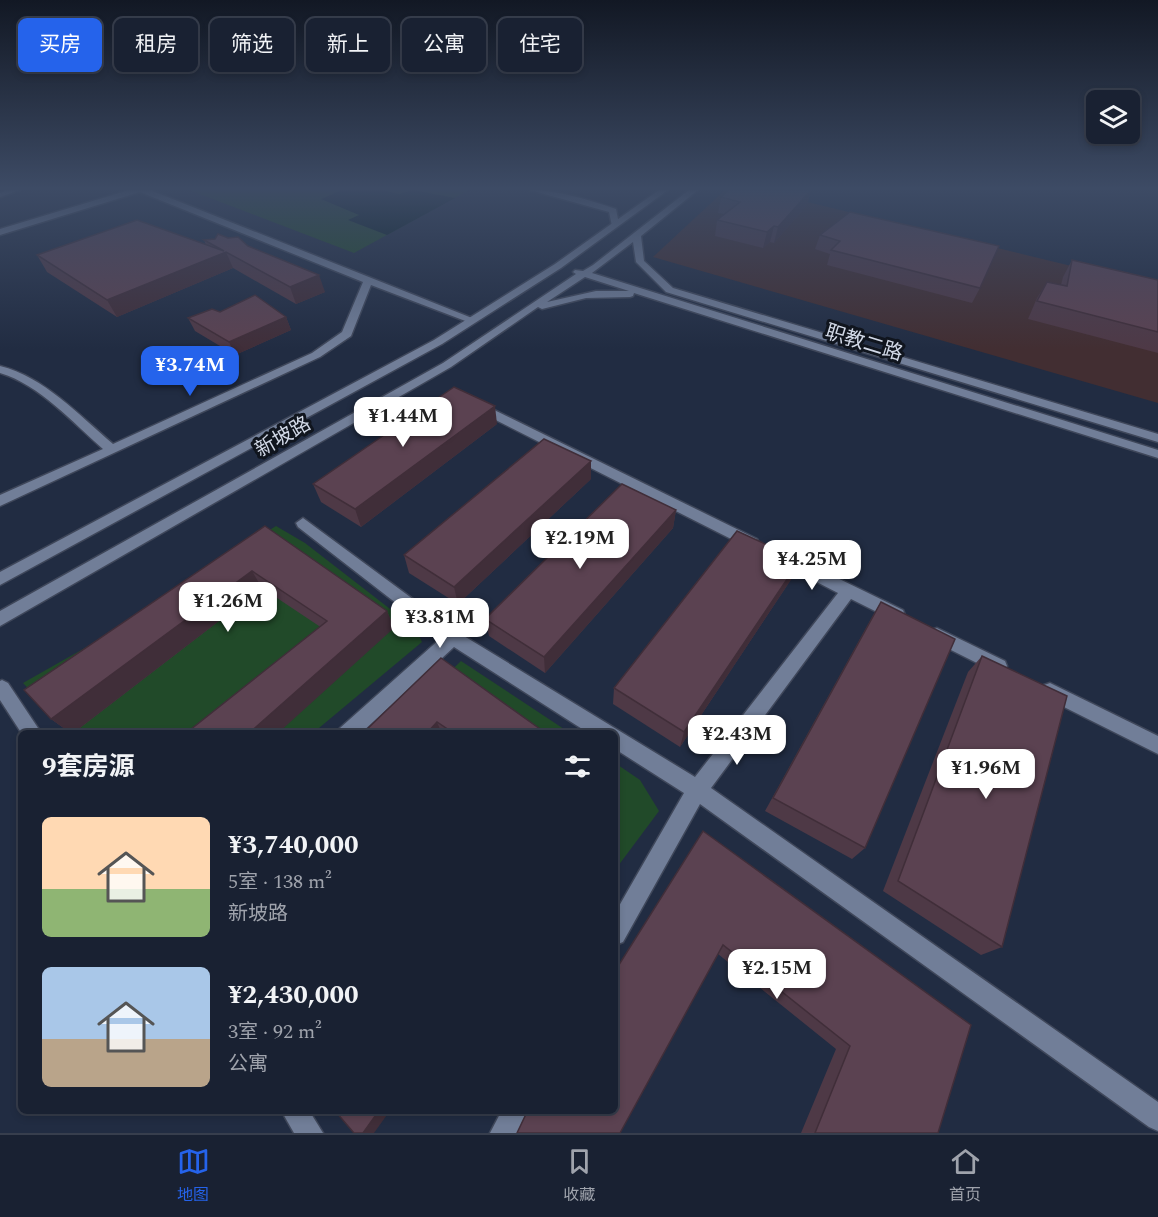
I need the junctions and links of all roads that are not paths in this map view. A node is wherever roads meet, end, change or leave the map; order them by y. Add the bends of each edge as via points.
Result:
1 (272, 243) edge
2 (590, 243) edge
3 (627, 243) edge
4 (638, 243) edge
5 (564, 262) junction
6 (597, 267) junction
7 (584, 274) junction
8 (368, 281) junction
9 (669, 290) junction
10 (659, 297) junction
11 (528, 310) junction
12 (472, 320) junction
13 (0, 369) edge
14 (480, 407) edge
15 (1158, 438) edge
16 (112, 450) junction
17 (1158, 454) edge
18 (0, 501) edge
19 (303, 523) dead end
20 (0, 579) edge
21 (848, 591) junction
22 (0, 619) edge
23 (453, 638) junction
24 (1009, 671) edge
25 (1041, 687) edge
26 (2, 688) dead end
27 (30, 730) edge
28 (350, 730) edge
29 (601, 730) edge
30 (618, 741) edge
31 (1158, 745) edge
32 (697, 790) junction
33 (618, 929) edge
34 (296, 1114) edge
35 (514, 1114) edge
36 (1158, 1118) edge
37 (310, 1133) edge
38 (503, 1133) edge

1 - 8 street
2 - 5 street, 新坡路
3 - 6 street, 新坡路
4 - 9 street via 640,262
5 - 6 street, 职教二路
5 - 7 street, 职教二路
5 - 12 street, 新坡路
6 - 7 street, 新坡路
6 - 9 street, 职教二路
7 - 10 street, 职教二路
7 - 11 street, 新坡路
8 - 12 street
8 - 16 street via 346,334 316,355
9 - 15 street, 职教二路
10 - 11 street via 613,292 576,296
10 - 17 street, 职教二路
11 - 22 street, 新坡路 via 447,365
12 - 20 street, 新坡路
13 - 16 street via 31,383
14 - 21 street
16 - 18 street
19 - 23 street
21 - 24 street
21 - 32 street
23 - 28 street
23 - 29 street
25 - 31 street
26 - 27 street
30 - 32 street
32 - 33 street
32 - 36 street
34 - 37 street
35 - 38 street

